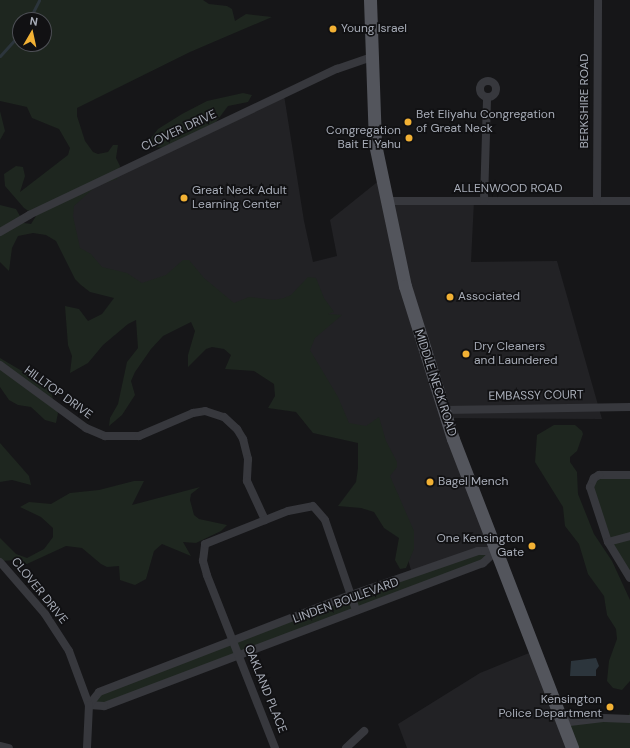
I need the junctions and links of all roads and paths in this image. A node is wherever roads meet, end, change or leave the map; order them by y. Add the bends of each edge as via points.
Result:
1 (370, 0) edge
2 (598, 0) edge
3 (371, 57) junction
4 (487, 97) dead end
5 (386, 201) junction
6 (484, 201) junction
7 (597, 201) junction
8 (630, 202) edge
9 (0, 232) edge
10 (0, 365) edge
11 (630, 407) edge
12 (443, 410) junction
13 (630, 475) edge
14 (265, 520) junction
15 (630, 536) edge
16 (608, 542) junction
17 (496, 551) junction
18 (467, 554) junction
19 (0, 562) edge
20 (472, 567) junction
21 (630, 578) edge
22 (351, 595) junction
23 (356, 610) junction
24 (232, 640) junction
25 (237, 654) junction
26 (136, 677) junction
27 (142, 691) junction
28 (89, 705) junction
29 (629, 716) edge
30 (561, 723) junction
31 (364, 731) dead end
32 (0, 746) edge
33 (9, 748) edge
34 (87, 748) edge
35 (275, 748) edge
36 (346, 748) edge
37 (572, 748) edge

1 - 3 main road, MIDDLE NECK ROAD
2 - 7 street, BERKSHIRE ROAD
3 - 5 main road, MIDDLE NECK ROAD via 375,144
3 - 9 street, CLOVER DRIVE via 337,69 29,215
4 - 6 street
5 - 6 street, ALLENWOOD ROAD
5 - 12 main road, MIDDLE NECK ROAD via 405,286
6 - 7 street, ALLENWOOD ROAD
7 - 8 street, ALLENWOOD ROAD
10 - 14 street, HILLTOP DRIVE via 86,428 106,436 139,436 192,413 205,412 224,417 238,429 243,438 248,459 247,482
11 - 12 street, EMBASSY COURT
12 - 17 main road, MIDDLE NECK ROAD
13 - 16 street via 598,475 591,483 590,491
14 - 22 street, OAKLAND PLACE via 310,506 319,511
14 - 24 street, OAKLAND PLACE via 209,542 203,550 207,575
15 - 16 street
16 - 21 street
17 - 18 street, LINDEN BOULEVARD
17 - 20 street, LINDEN BOULEVARD via 483,563
17 - 30 main road, MIDDLE NECK ROAD
18 - 20 street
18 - 22 street, LINDEN BOULEVARD
19 - 28 street, CLOVER DRIVE via 45,614 61,638 80,676
20 - 23 street, LINDEN BOULEVARD
22 - 23 street, OAKLAND PLACE
22 - 24 street, LINDEN BOULEVARD
23 - 25 street, LINDEN BOULEVARD
24 - 25 street, OAKLAND PLACE
24 - 26 street, LINDEN BOULEVARD
25 - 27 street, LINDEN BOULEVARD
25 - 35 street, OAKLAND PLACE
26 - 27 street
26 - 28 street, LINDEN BOULEVARD via 99,692
27 - 28 street, LINDEN BOULEVARD via 104,706
28 - 34 street, CLOVER DRIVE
29 - 30 street via 578,717
30 - 37 main road, MIDDLE NECK ROAD
31 - 36 street
32 - 33 street

